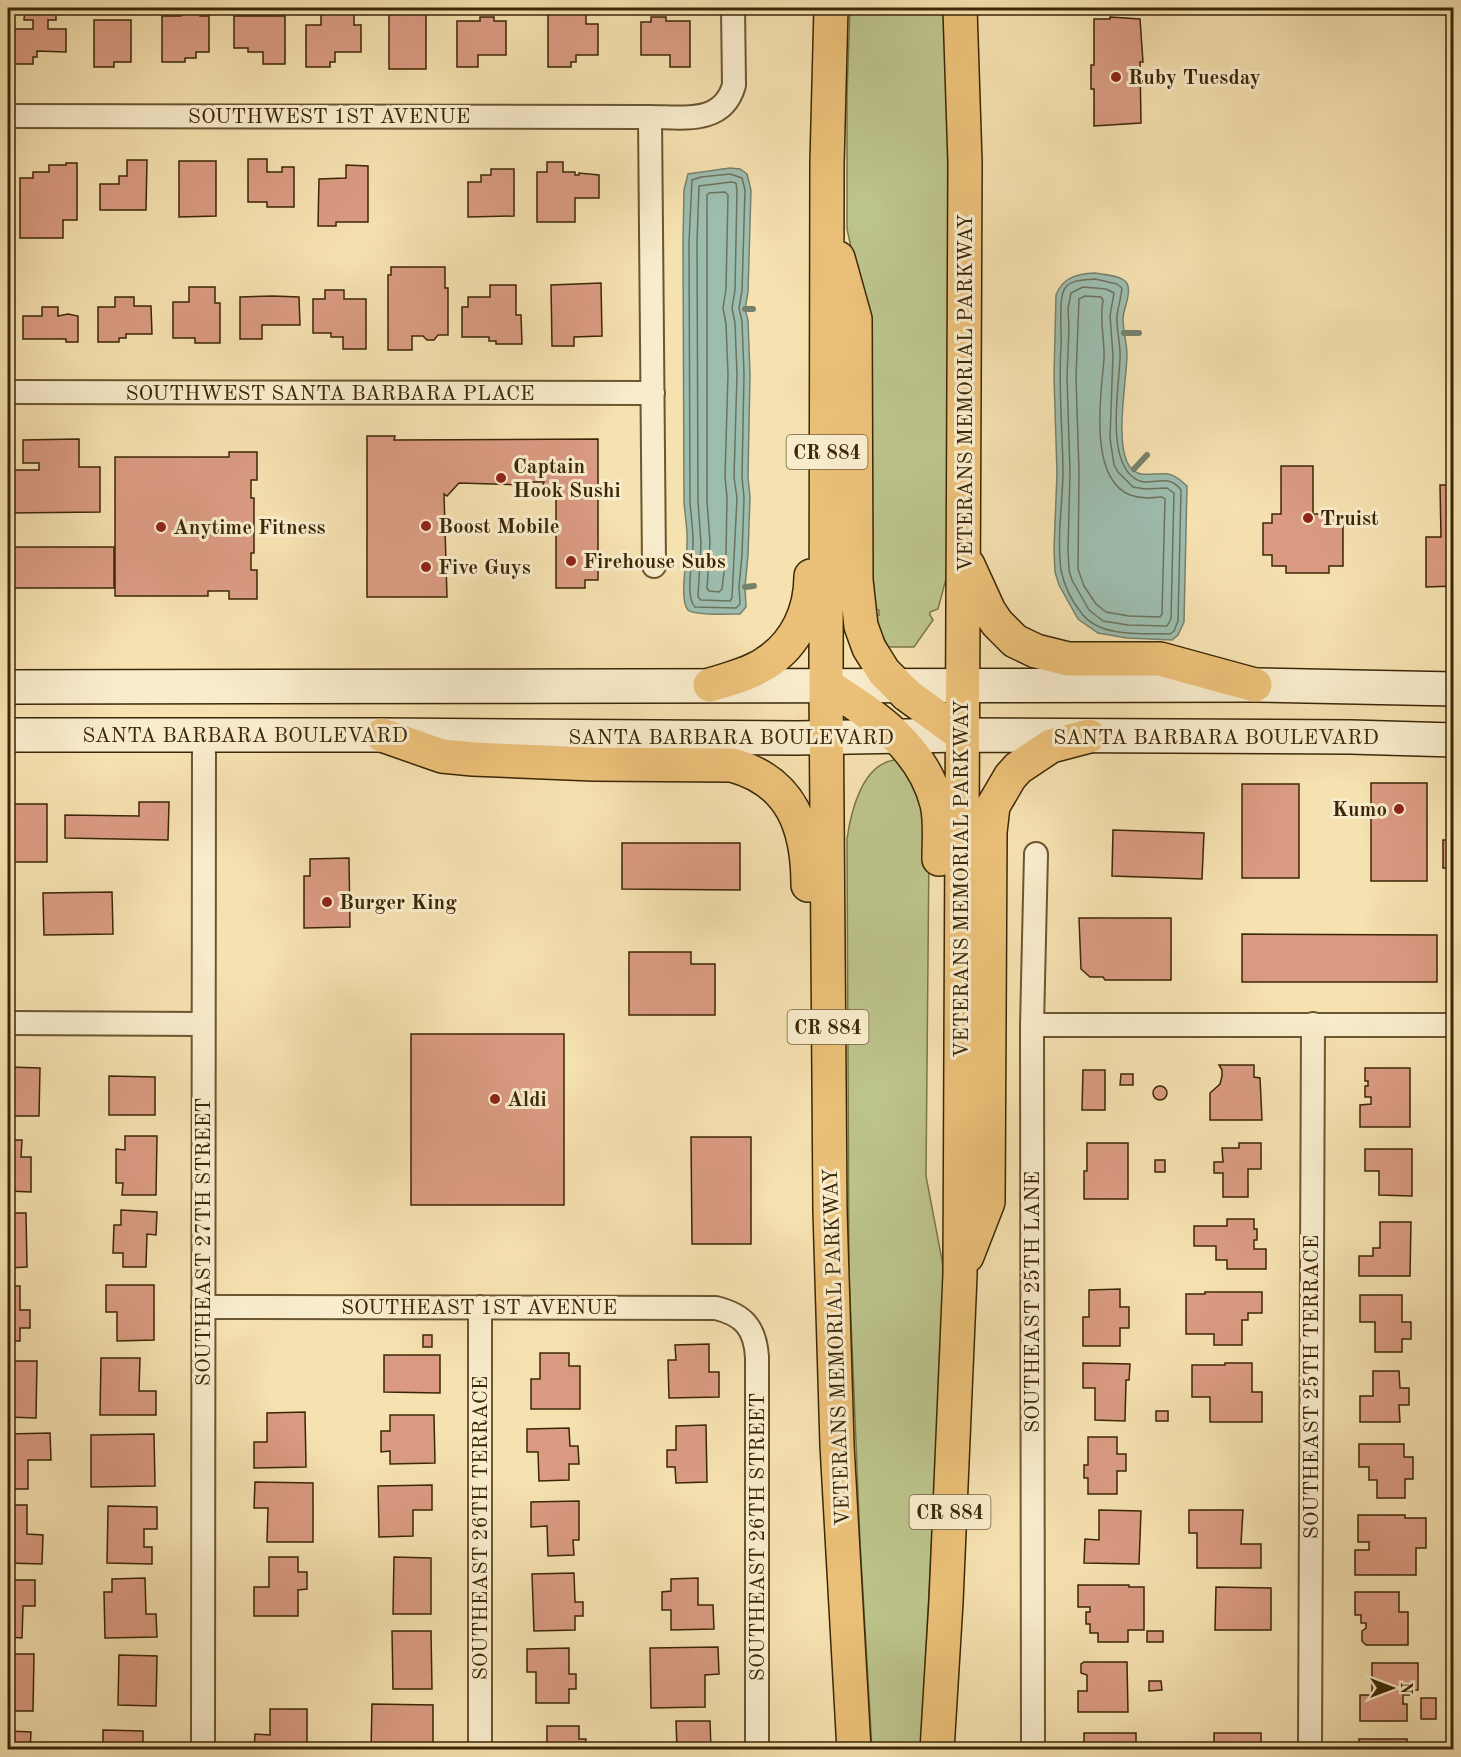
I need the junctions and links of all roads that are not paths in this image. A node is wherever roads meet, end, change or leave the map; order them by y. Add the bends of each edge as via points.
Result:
1 (733, 8) edge
2 (818, 8) edge
3 (831, 8) edge
4 (960, 8) edge
5 (830, 56) junction
6 (8, 116) edge
7 (650, 117) junction
8 (827, 164) junction
9 (827, 220) junction
10 (8, 392) edge
11 (653, 393) junction
12 (964, 558) junction
13 (654, 566) dead end
14 (826, 684) junction
15 (1255, 684) junction
16 (710, 685) junction
17 (897, 685) junction
18 (963, 685) junction
19 (8, 687) edge
20 (1454, 688) edge
21 (1454, 721) edge
22 (8, 735) edge
23 (204, 735) junction
24 (382, 735) junction
25 (962, 735) junction
26 (896, 736) junction
27 (1089, 736) junction
28 (1333, 737) junction
29 (826, 738) junction
30 (1454, 740) edge
31 (1036, 854) dead end
32 (8, 1023) edge
33 (203, 1024) junction
34 (1313, 1024) junction
35 (1032, 1025) junction
36 (1454, 1025) edge
37 (960, 1275) junction
38 (203, 1307) junction
39 (480, 1307) junction
40 (833, 1317) junction
41 (748, 1327) joint
42 (203, 1749) edge
43 (480, 1749) edge
44 (757, 1749) edge
45 (854, 1749) edge
46 (937, 1749) edge
47 (1033, 1749) edge
48 (1310, 1749) edge

1 - 7 street, SOUTHWEST 1ST AVENUE via 734,85 721,109 710,115
2 - 5 highway
3 - 5 highway, VETERANS MEMORIAL PARKWAY / CR 884
4 - 12 highway, VETERANS MEMORIAL PARKWAY / CR 884 via 965,163
5 - 8 highway, VETERANS MEMORIAL PARKWAY / CR 884
6 - 7 street, SOUTHWEST 1ST AVENUE
7 - 11 street
8 - 9 highway, VETERANS MEMORIAL PARKWAY / CR 884
8 - 16 highway via 809,221 811,585 804,619 778,655 750,672
9 - 14 highway, VETERANS MEMORIAL PARKWAY / CR 884
9 - 17 highway via 855,319 858,611 869,648
10 - 11 street, SOUTHWEST SANTA BARBARA PLACE
11 - 13 street
12 - 15 highway via 997,623 1015,641 1035,651 1068,659 1160,659
12 - 18 highway, VETERANS MEMORIAL PARKWAY / CR 884
14 - 16 main road
14 - 17 main road
14 - 26 highway
14 - 29 highway, VETERANS MEMORIAL PARKWAY / CR 884
15 - 18 main road
15 - 20 main road
16 - 19 main road
17 - 18 main road
17 - 25 highway
18 - 25 highway, VETERANS MEMORIAL PARKWAY / CR 884
21 - 28 main road via 1391,720
22 - 23 main road, SANTA BARBARA BOULEVARD
23 - 24 main road, SANTA BARBARA BOULEVARD
23 - 33 street, SOUTHEAST 27TH STREET
24 - 29 main road, SANTA BARBARA BOULEVARD
24 - 40 highway via 442,756 473,759 732,765 773,784 791,805 807,852 809,1150
25 - 26 main road, SANTA BARBARA BOULEVARD
25 - 27 main road, SANTA BARBARA BOULEVARD
25 - 37 highway, VETERANS MEMORIAL PARKWAY / CR 884
26 - 29 main road, SANTA BARBARA BOULEVARD
26 - 37 highway via 923,766 937,805 938,1180
27 - 28 main road, SANTA BARBARA BOULEVARD
27 - 37 highway via 1035,754 1010,777 993,806 988,1202
28 - 30 main road, SANTA BARBARA BOULEVARD
29 - 40 highway, VETERANS MEMORIAL PARKWAY / CR 884
31 - 35 street, SOUTHEAST 25TH LANE
32 - 33 street
33 - 38 street, SOUTHEAST 27TH STREET
34 - 35 street
34 - 36 street
34 - 48 street, SOUTHEAST 25TH TERRACE
35 - 47 street, SOUTHEAST 25TH LANE
37 - 46 highway, VETERANS MEMORIAL PARKWAY / CR 884
38 - 39 street, SOUTHEAST 1ST AVENUE
38 - 42 street, SOUTHEAST 27TH STREET
39 - 41 street, SOUTHEAST 1ST AVENUE via 716,1308 739,1317
39 - 43 street, SOUTHEAST 26TH TERRACE
40 - 45 highway, VETERANS MEMORIAL PARKWAY / CR 884
41 - 44 street, SOUTHEAST 26TH STREET via 756,1343 757,1357

